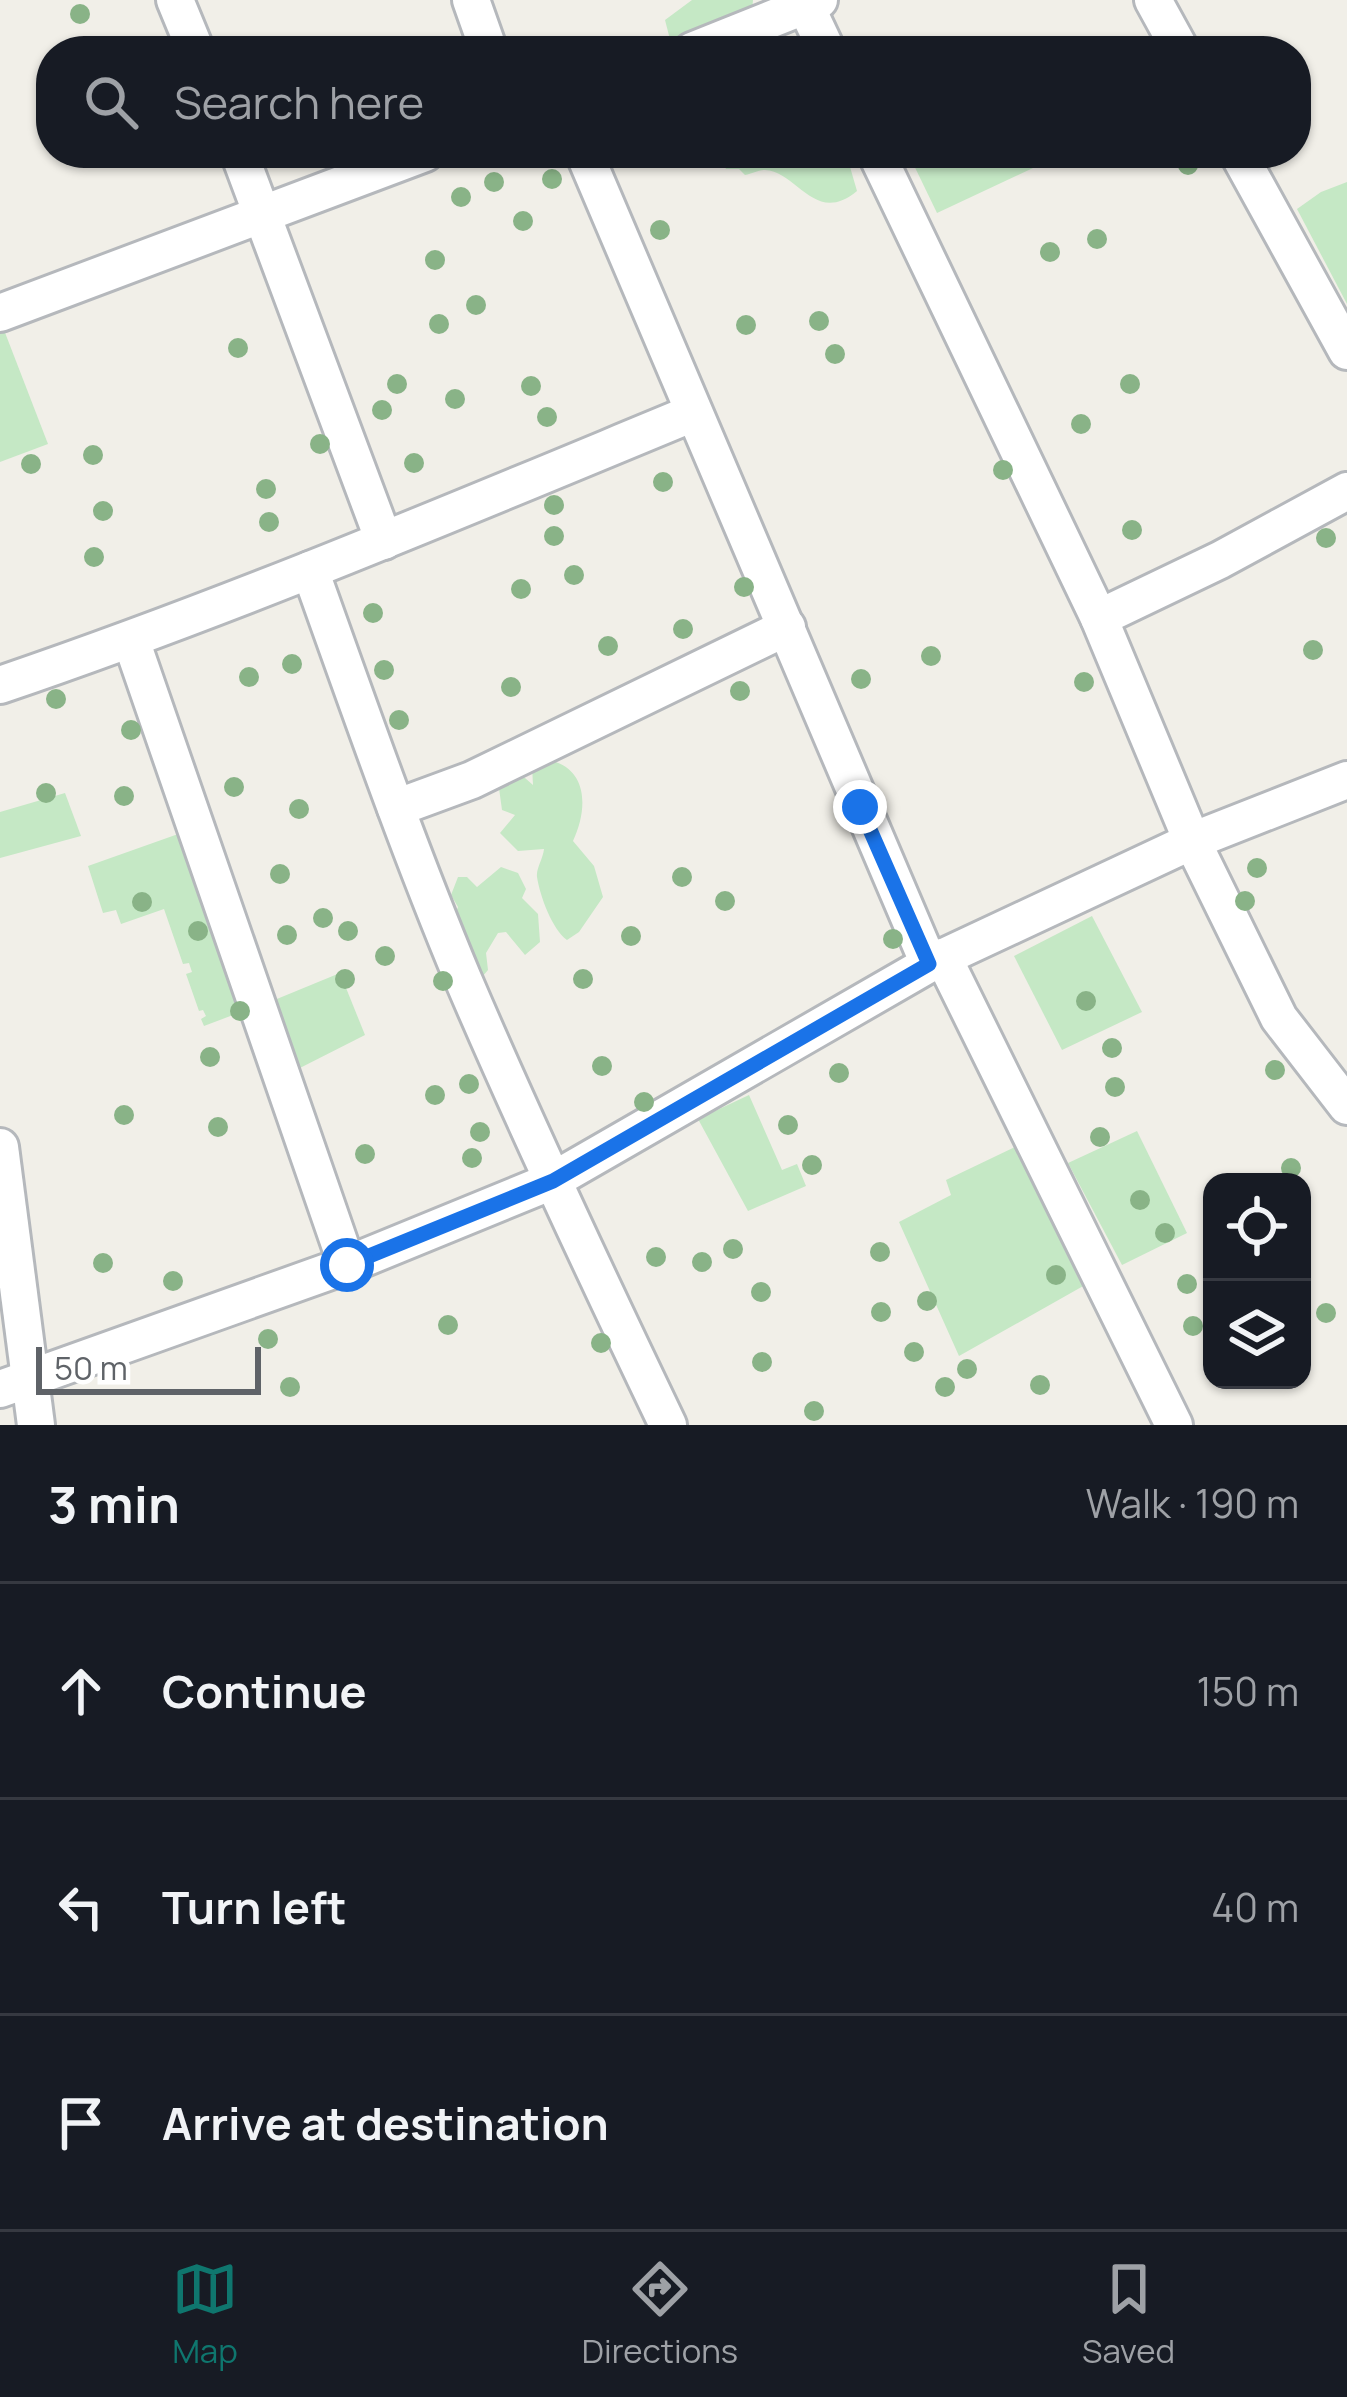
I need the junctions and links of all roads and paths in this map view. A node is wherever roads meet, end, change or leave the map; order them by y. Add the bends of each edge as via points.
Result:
1 (175, 0) edge
2 (470, 0) edge
3 (1153, 0) edge
4 (809, 2) edge
5 (190, 36) edge
6 (483, 36) edge
7 (728, 36) edge
8 (821, 36) edge
9 (1173, 36) edge
10 (244, 168) edge
11 (384, 168) edge
12 (590, 168) edge
13 (883, 168) edge
14 (1246, 168) edge
15 (263, 213) junction
16 (0, 313) edge
17 (1347, 351) edge
18 (693, 413) junction
19 (1347, 491) edge
20 (384, 541) junction
21 (310, 570) junction
22 (1099, 618) junction
23 (787, 627) junction
24 (131, 640) junction
25 (0, 685) edge
26 (1347, 780) edge
27 (395, 808) junction
28 (1192, 841) junction
29 (936, 961) junction
30 (1347, 1106) edge
31 (0, 1147) edge
32 (553, 1181) junction
33 (347, 1265) junction
34 (16, 1384) edge
35 (36, 1425) edge
36 (668, 1425) edge
37 (1174, 1425) edge

1 - 5 street
2 - 6 street
3 - 9 street
4 - 7 street
4 - 8 street
10 - 15 street
11 - 15 street
12 - 18 street
13 - 22 street
14 - 17 street
15 - 16 street
15 - 20 street
18 - 20 street
18 - 23 street
19 - 22 street
20 - 21 street
21 - 24 street
21 - 27 street
22 - 28 street
23 - 27 street via 472,780
23 - 29 street via 860,807
24 - 25 street
24 - 33 street
26 - 28 street
27 - 32 street
28 - 29 street
28 - 30 street via 1279,1018
29 - 32 street
29 - 37 street
31 - 34 street
32 - 33 street
32 - 36 street
33 - 34 street
34 - 35 street

